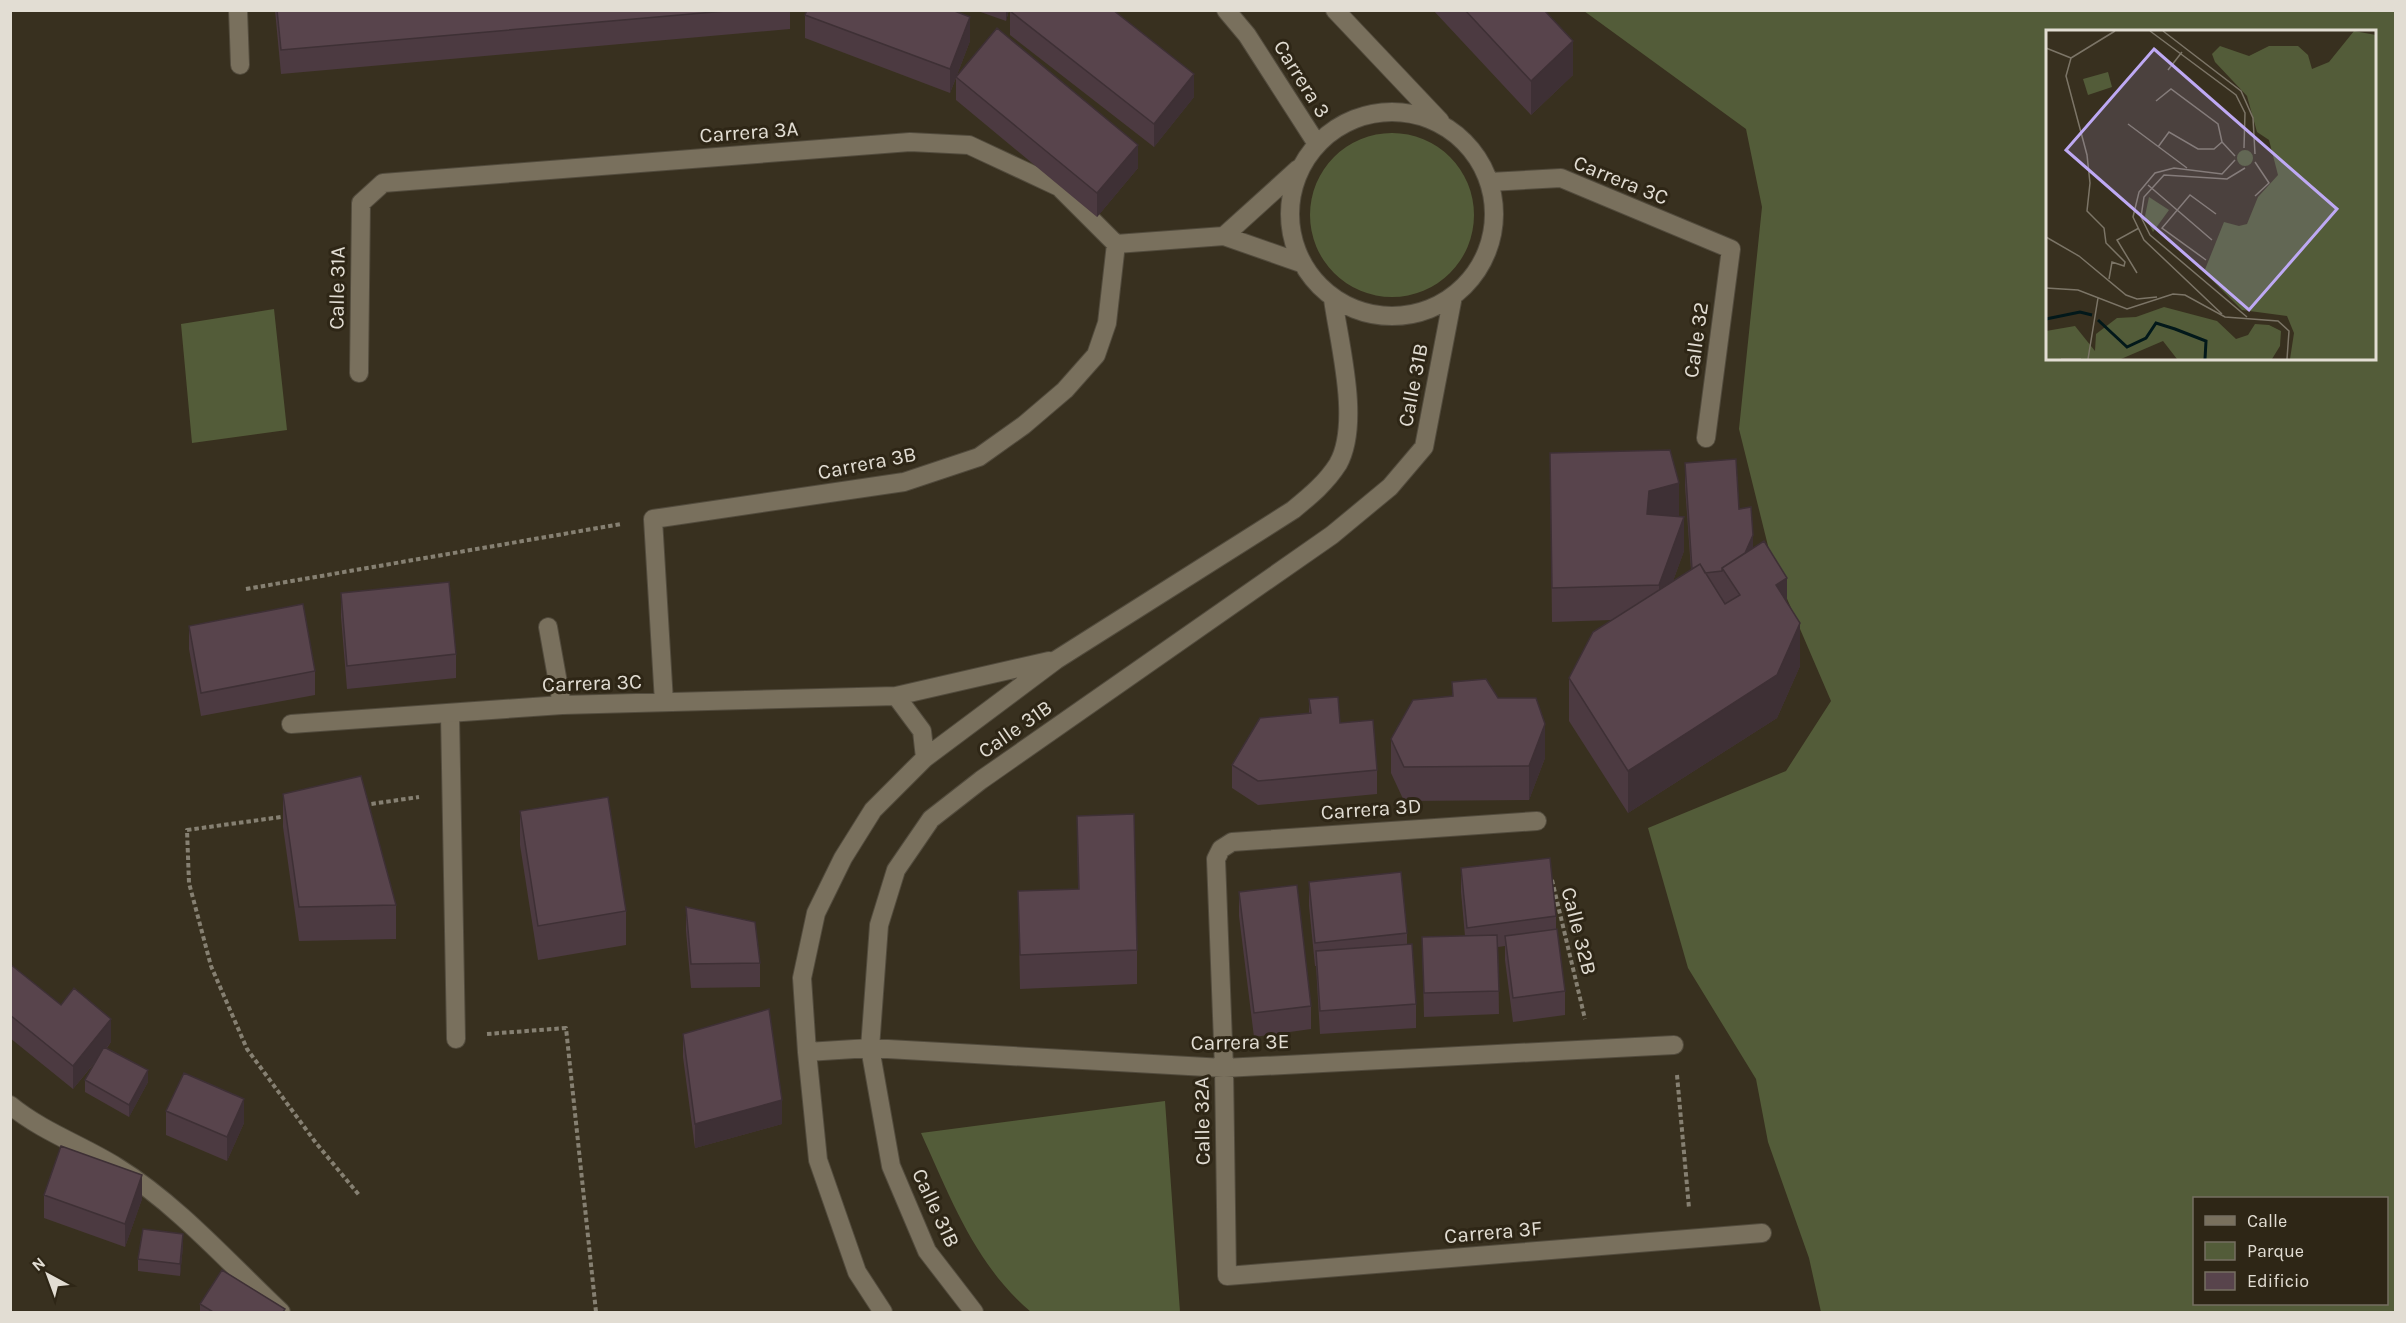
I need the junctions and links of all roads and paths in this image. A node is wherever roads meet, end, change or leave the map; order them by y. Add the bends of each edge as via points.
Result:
1 (238, 10) edge
2 (1226, 10) edge
3 (1335, 10) edge
4 (240, 65) dead end
5 (1443, 124) junction
6 (1317, 144) junction
7 (1301, 167) junction
8 (1490, 182) junction
9 (360, 203) joint
10 (1224, 236) junction
11 (1116, 244) junction
12 (1731, 249) joint
13 (1301, 263) junction
14 (1453, 296) junction
15 (1333, 299) junction
16 (359, 373) dead end
17 (1706, 438) dead end
18 (653, 519) junction
19 (246, 589) dead end
20 (548, 627) dead end
21 (1056, 660) junction
22 (896, 696) junction
23 (664, 702) junction
24 (562, 705) junction
25 (450, 714) junction
26 (291, 724) dead end
27 (925, 758) junction
28 (449, 793) junction
29 (358, 806) edge
30 (290, 815) edge
31 (1537, 821) dead end
32 (1216, 859) joint
33 (1551, 878) edge
34 (456, 1039) joint
35 (1674, 1045) joint
36 (870, 1048) junction
37 (1592, 1049) junction
38 (807, 1052) junction
39 (1224, 1068) junction
40 (10, 1105) edge
41 (360, 1196) dead end
42 (1762, 1233) dead end
43 (1692, 1239) junction
44 (1227, 1276) joint
45 (281, 1312) edge
46 (596, 1312) edge
47 (883, 1312) edge
48 (974, 1312) edge

1 - 4 street
2 - 6 street, Carrera 3 via 1247,35
3 - 5 street
5 - 6 street via 1417,114 1390,111 1338,127
5 - 8 street via 1474,153
6 - 7 street
7 - 10 street
7 - 13 street via 1291,192 1289,226
8 - 12 street, Carrera 3C via 1561,178
8 - 14 street via 1493,232 1472,279
9 - 11 street, Carrera 3A via 383,183 910,142 969,145 1059,187
9 - 16 street, Calle 31A
10 - 11 street
10 - 13 street
11 - 18 street, Carrera 3B via 1107,323 1096,355 1065,390 979,457 904,482
12 - 17 street, Calle 32
13 - 15 street via 1320,289
14 - 15 street via 1431,309 1406,316 1355,310
14 - 36 street, Calle 31B via 1424,447 1390,487 1332,536 981,780 931,819 896,870 879,925
15 - 21 street, Calle 31B via 1349,414 1339,462 1323,485 1293,510
18 - 19 path
18 - 23 street
20 - 24 street
21 - 22 street, Carrera 3C
21 - 27 street, Calle 31B
22 - 23 street, Carrera 3C
22 - 27 street via 922,731
23 - 24 street, Carrera 3C
24 - 25 street, Carrera 3C
25 - 26 street, Carrera 3C
25 - 28 street
27 - 38 street, Calle 31B via 873,810 843,858 816,913 802,978
28 - 29 path
28 - 34 street
30 - 41 path via 187,830 189,883 211,966 247,1049
31 - 32 street, Carrera 3D via 1232,842 1221,849
32 - 39 street, Calle 32A
33 - 37 path, Calle 32B
34 - 46 path via 566,1028
35 - 37 street, Carrera 3E
35 - 43 path
36 - 38 street, Carrera 3E
36 - 39 street, Carrera 3E
36 - 48 street, Calle 31B via 891,1166 927,1251
37 - 39 street, Carrera 3E
38 - 47 street, Calle 31B via 818,1160 857,1272
39 - 44 street, Calle 32A
40 - 45 street via 33,1123 118,1167 186,1221
42 - 43 street, Carrera 3F
43 - 44 street, Carrera 3F

